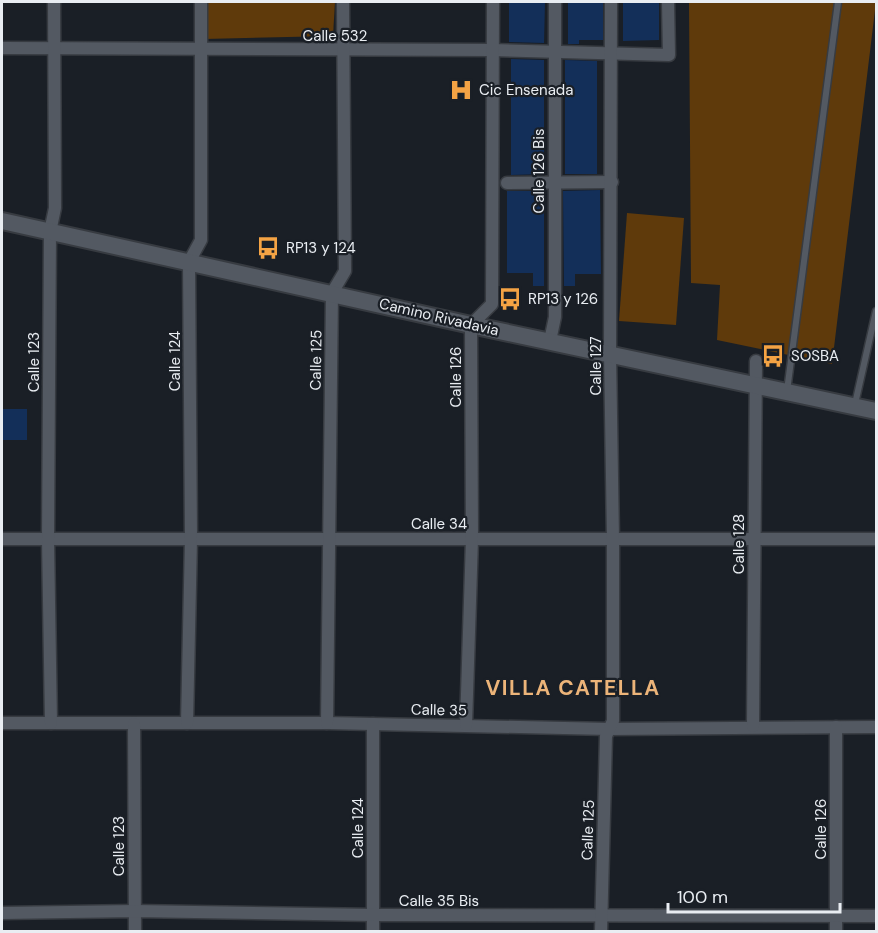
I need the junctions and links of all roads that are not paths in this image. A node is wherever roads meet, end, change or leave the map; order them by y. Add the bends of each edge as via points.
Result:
1 (54, 2) edge
2 (201, 2) edge
3 (343, 2) edge
4 (493, 2) edge
5 (555, 2) edge
6 (611, 2) edge
7 (668, 2) edge
8 (838, 2) edge
9 (2, 48) edge
10 (54, 48) junction
11 (201, 50) junction
12 (492, 50) junction
13 (344, 51) junction
14 (555, 52) junction
15 (611, 53) junction
16 (553, 182) junction
17 (612, 182) junction
18 (507, 183) dead end
19 (2, 221) edge
20 (50, 232) junction
21 (189, 262) junction
22 (332, 293) junction
23 (876, 311) edge
24 (471, 325) junction
25 (550, 340) junction
26 (609, 353) junction
27 (756, 361) dead end
28 (756, 385) junction
29 (787, 392) junction
30 (855, 406) junction
31 (876, 411) edge
32 (328, 538) junction
33 (2, 539) edge
34 (191, 539) junction
35 (472, 539) junction
36 (614, 539) junction
37 (876, 539) edge
38 (48, 540) junction
39 (754, 540) junction
40 (2, 723) edge
41 (51, 723) junction
42 (187, 723) junction
43 (327, 723) junction
44 (134, 724) junction
45 (373, 724) junction
46 (466, 725) junction
47 (753, 726) junction
48 (836, 727) junction
49 (876, 727) edge
50 (609, 729) junction
51 (135, 911) junction
52 (2, 913) edge
53 (374, 915) junction
54 (836, 916) junction
55 (876, 916) edge
56 (601, 917) junction
57 (135, 932) edge
58 (373, 932) edge
59 (601, 932) edge
60 (836, 932) edge

1 - 10 street, Calle 123
2 - 11 street, Calle 124
3 - 13 street, Calle 125
4 - 12 street, Calle 126
5 - 14 street, Calle 126 Bis
6 - 15 street, Calle 127
7 - 15 street, Calle 532 via 669,56
8 - 29 lane
9 - 10 street, Calle 532
10 - 11 street, Calle 532
10 - 20 street, Calle 123 via 55,208
11 - 13 street, Calle 532
11 - 21 street, Calle 124 via 201,240
12 - 13 street, Calle 532
12 - 14 street, Calle 532
12 - 24 street, Calle 126 via 492,304
13 - 22 street, Calle 125 via 345,272
14 - 15 street, Calle 532
14 - 16 street, Calle 126 Bis
15 - 17 street, Calle 127
16 - 17 street
16 - 18 street
16 - 25 street, Calle 126 Bis via 555,317
17 - 26 street, Calle 127
19 - 20 main road, Camino Rivadavia
20 - 21 main road, Camino Rivadavia
20 - 38 street, Calle 123
21 - 22 main road, Camino Rivadavia
21 - 34 street, Calle 124
22 - 24 main road, Camino Rivadavia
22 - 32 street, Calle 125
23 - 30 lane
24 - 25 main road, Camino Rivadavia
24 - 35 street, Calle 126
25 - 26 main road, Camino Rivadavia
26 - 28 main road, Camino Rivadavia
26 - 36 street, Calle 127
27 - 28 street, Calle 128
28 - 29 main road, Camino Rivadavia
28 - 39 street, Calle 128
29 - 30 main road, Camino Rivadavia
30 - 31 main road, Camino Rivadavia
32 - 34 street, Calle 34
32 - 35 street, Calle 34
32 - 43 street, Calle 125
33 - 38 street, Calle 34
34 - 38 street, Calle 34
34 - 42 street, Calle 124
35 - 36 street, Calle 34
35 - 46 street, Calle 126
36 - 39 street, Calle 34
36 - 50 street, Calle 127 via 613,720
37 - 39 street, Calle 34
38 - 41 street, Calle 123
39 - 47 street, Calle 128
40 - 41 street, Calle 35
41 - 44 street, Calle 35
42 - 43 street, Calle 35
42 - 44 street, Calle 35
43 - 45 street, Calle 35
44 - 51 street, Calle 123
45 - 46 street, Calle 35
45 - 53 street, Calle 124
46 - 50 street, Calle 35
47 - 48 street, Calle 35
47 - 50 street, Calle 35
48 - 49 street, Calle 35
48 - 54 street, Calle 126
50 - 56 street, Calle 125
51 - 52 street, Calle 35 Bis
51 - 53 street, Calle 35 Bis
51 - 57 street, Calle 123
53 - 56 street, Calle 35 Bis
53 - 58 street, Calle 124
54 - 55 street, Calle 35 Bis
54 - 56 street, Calle 35 Bis
54 - 60 street, Calle 126
56 - 59 street, Calle 125

